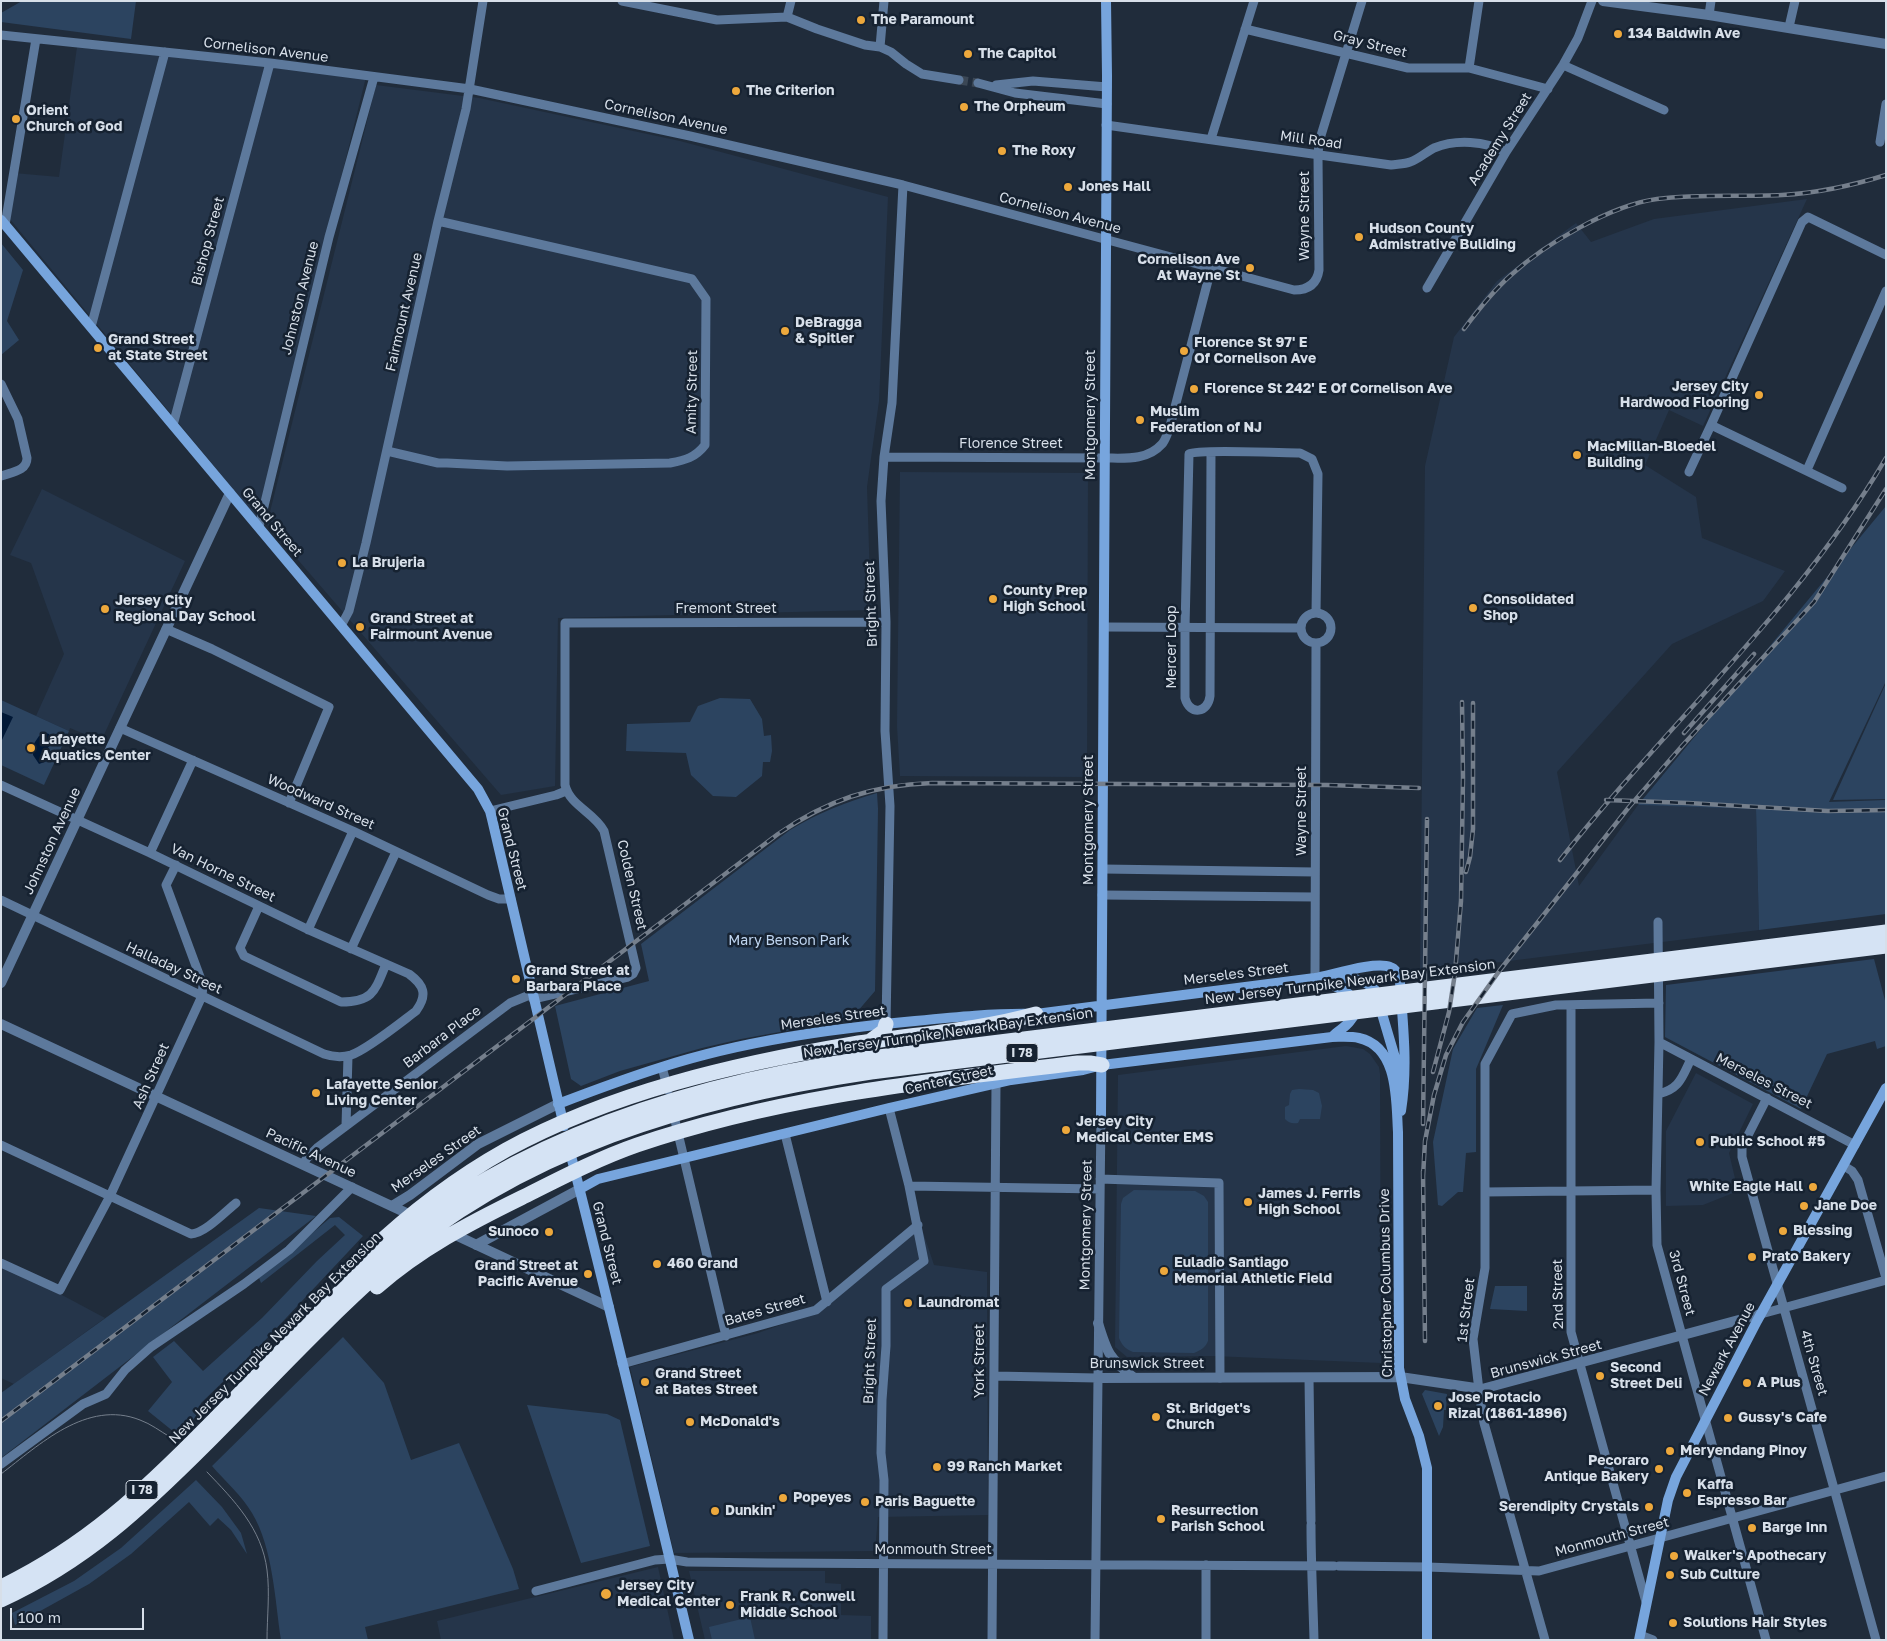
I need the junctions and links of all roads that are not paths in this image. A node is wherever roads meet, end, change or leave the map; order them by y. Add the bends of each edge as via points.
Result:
1 (483, 1) edge
2 (622, 1) edge
3 (791, 1) edge
4 (884, 1) edge
5 (1106, 1) edge
6 (1254, 1) edge
7 (1362, 1) edge
8 (1479, 1) edge
9 (1592, 1) edge
10 (1603, 1) edge
11 (1711, 1) edge
12 (1795, 1) edge
13 (1709, 15) junction
14 (787, 17) junction
15 (1789, 27) junction
16 (1245, 29) junction
17 (1, 35) edge
18 (36, 39) junction
19 (1886, 44) edge
20 (880, 47) junction
21 (165, 52) junction
22 (1346, 52) junction
23 (270, 64) junction
24 (1563, 65) junction
25 (1469, 68) junction
26 (374, 77) junction
27 (959, 80) tunnel mouth
28 (978, 83) tunnel mouth
29 (991, 86) junction
30 (1107, 87) junction
31 (470, 89) junction
32 (1548, 89) junction
33 (1107, 104) junction
34 (1886, 104) edge
35 (1664, 110) dead end
36 (1106, 125) junction
37 (1211, 139) junction
38 (1880, 142) dead end
39 (1506, 152) junction
40 (1318, 156) junction
41 (904, 185) junction
42 (438, 220) junction
43 (3, 222) edge
44 (1886, 255) edge
45 (1212, 269) junction
46 (1312, 285) joint
47 (1427, 288) dead end
48 (1886, 291) edge
49 (91, 327) junction
50 (1, 384) edge
51 (173, 425) junction
52 (1711, 426) junction
53 (387, 451) junction
54 (1211, 452) junction
55 (884, 457) junction
56 (1104, 458) junction
57 (1807, 470) junction
58 (1689, 472) dead end
59 (1, 476) edge
60 (1842, 488) dead end
61 (230, 493) junction
62 (258, 527) junction
63 (1316, 613) junction
64 (886, 622) junction
65 (341, 626) junction
66 (1104, 627) junction
67 (1210, 627) junction
68 (1185, 628) junction
69 (1301, 628) junction
70 (166, 629) junction
71 (1316, 643) junction
72 (120, 728) junction
73 (193, 760) junction
74 (1, 785) edge
75 (566, 791) junction
76 (289, 803) junction
77 (490, 811) junction
78 (77, 821) junction
79 (353, 831) junction
80 (396, 852) junction
81 (150, 853) junction
82 (176, 865) junction
83 (1103, 869) junction
84 (1315, 872) junction
85 (1102, 895) junction
86 (1315, 897) junction
87 (511, 899) junction
88 (1, 900) edge
89 (259, 906) junction
90 (33, 914) junction
91 (1658, 922) dead end
92 (308, 930) junction
93 (1886, 932) edge
94 (1886, 946) edge
95 (351, 949) junction
96 (386, 964) junction
97 (1315, 978) junction
98 (1, 983) edge
99 (202, 996) junction
100 (533, 997) junction
101 (1659, 1003) junction
102 (1102, 1005) junction
103 (1571, 1005) junction
104 (1036, 1014) junction
105 (1, 1024) edge
106 (886, 1024) junction
107 (1332, 1037) junction
108 (870, 1041) junction
109 (1659, 1042) junction
110 (348, 1056) junction
111 (1691, 1059) junction
112 (1102, 1065) junction
113 (662, 1067) junction
114 (996, 1083) junction
115 (1886, 1088) edge
116 (1658, 1094) junction
117 (157, 1096) junction
118 (1767, 1098) junction
119 (558, 1104) junction
120 (889, 1108) junction
121 (1401, 1112) junction
122 (1101, 1115) joint
123 (346, 1126) junction
124 (1398, 1132) junction
125 (785, 1134) junction
126 (1855, 1144) junction
127 (1, 1145) edge
128 (684, 1157) junction
129 (304, 1164) junction
130 (1844, 1166) junction
131 (1100, 1179) junction
132 (909, 1186) junction
133 (352, 1187) junction
134 (994, 1188) junction
135 (580, 1189) junction
136 (1100, 1189) junction
137 (1656, 1190) junction
138 (1570, 1191) junction
139 (1485, 1192) junction
140 (110, 1196) junction
141 (236, 1204) dead end
142 (392, 1206) junction
143 (918, 1225) junction
144 (476, 1245) junction
145 (1, 1263) edge
146 (1886, 1279) edge
147 (1777, 1284) junction
148 (827, 1302) junction
149 (609, 1307) junction
150 (1784, 1308) junction
151 (1761, 1314) junction
152 (1098, 1323) junction
153 (726, 1336) junction
154 (1682, 1336) junction
155 (622, 1364) junction
156 (1580, 1364) junction
157 (264, 1369) junction
158 (994, 1376) junction
159 (1400, 1377) junction
160 (1097, 1378) junction
161 (1134, 1378) junction
162 (1220, 1378) junction
163 (1310, 1378) junction
164 (1478, 1389) junction
165 (253, 1398) junction
166 (1706, 1420) junction
167 (1, 1464) edge
168 (1886, 1476) edge
169 (1834, 1490) junction
170 (1732, 1518) junction
171 (1660, 1538) junction
172 (1630, 1546) junction
173 (669, 1559) junction
174 (883, 1563) junction
175 (992, 1564) junction
176 (1095, 1564) junction
177 (1206, 1565) junction
178 (1311, 1566) junction
179 (1427, 1567) junction
180 (1525, 1571) junction
181 (1, 1587) edge
182 (536, 1591) dead end
183 (1, 1600) edge
184 (1646, 1602) junction
185 (1639, 1637) edge
186 (689, 1640) edge
187 (882, 1640) edge
188 (992, 1640) edge
189 (1095, 1640) edge
190 (1206, 1640) edge
191 (1314, 1640) edge
192 (1427, 1640) edge
193 (1545, 1640) edge
194 (1653, 1640) edge
195 (1766, 1640) edge
196 (1876, 1640) edge

1 - 31 street, Fairmount Avenue
2 - 14 street via 717,20
3 - 14 street
4 - 20 street
5 - 30 main road, Montgomery Street
6 - 16 street
7 - 22 street, Wayne Street
8 - 25 street
9 - 24 street, Academy Street via 1578,38
10 - 13 street
11 - 13 street
12 - 15 street
13 - 15 street
14 - 20 street via 865,45
15 - 19 street
16 - 22 street, Gray Street
16 - 37 street
17 - 18 street, Cornelison Avenue
18 - 21 street, Cornelison Avenue
18 - 43 street
20 - 27 street via 922,74
21 - 23 street, Cornelison Avenue
21 - 49 street
22 - 25 street, Gray Street via 1408,68
22 - 40 street, Wayne Street via 1319,142
23 - 26 street, Cornelison Avenue
23 - 51 street, Bishop Street
24 - 32 street, Academy Street
24 - 35 street
25 - 32 street, Gray Street
26 - 31 street, Cornelison Avenue
26 - 62 street, Johnston Avenue via 329,237
28 - 29 street
29 - 30 street via 1033,82
29 - 33 street via 1015,93
30 - 33 main road, Montgomery Street
31 - 41 street, Cornelison Avenue
31 - 42 street, Fairmount Avenue
32 - 39 street, Academy Street
33 - 36 main road, Montgomery Street
34 - 38 street
36 - 37 street, Mill Road
36 - 56 main road, Montgomery Street
37 - 40 street, Mill Road
39 - 40 street, Mill Road via 1498,147 1456,142 1434,148 1411,162 1391,165
39 - 47 street, Academy Street
40 - 46 street, Wayne Street via 1319,270
41 - 45 street, Cornelison Avenue
41 - 55 street, Bright Street via 892,403
42 - 53 street, Fairmount Avenue
42 - 53 street, Amity Street via 692,279 706,298 705,445 690,459 670,464 507,466 438,462
43 - 49 main road, Grand Street
44 - 52 street via 1808,217 1802,222
45 - 46 street, Cornelison Avenue via 1294,290
45 - 56 street, Florence Street via 1169,430 1162,444 1139,458
48 - 57 street
49 - 51 main road, Grand Street
50 - 59 street via 18,419 27,463 23,468
51 - 61 main road, Grand Street
52 - 57 street
52 - 58 street
53 - 65 street, Fairmount Avenue via 349,611
54 - 63 street, Mercer Loop via 1300,453 1312,459 1318,474
54 - 67 street, Mercer Loop
54 - 68 street, Mercer Loop via 1189,454
55 - 56 street, Florence Street
55 - 64 street, Bright Street via 881,521
56 - 66 main road, Montgomery Street
57 - 60 street
61 - 62 main road, Grand Street
61 - 70 street, Johnston Avenue
62 - 65 main road, Grand Street
63 - 69 street via 1305,618
63 - 71 street via 1326,617 1331,628 1330,636
64 - 75 street, Fremont Street via 565,623
64 - 106 street, Bright Street via 885,731 890,806
65 - 77 main road, Grand Street via 478,789
66 - 68 street
66 - 83 main road, Montgomery Street
67 - 68 street
67 - 68 street, Mercer Loop via 1210,696 1208,705 1198,710 1189,706 1185,698
67 - 69 street
69 - 71 street via 1306,639
70 - 72 street, Johnston Avenue
70 - 76 street via 329,707
71 - 84 street, Wayne Street
72 - 73 street, Woodward Street
72 - 78 street, Johnston Avenue
73 - 76 street, Woodward Street
73 - 81 street
74 - 78 street, Van Horne Street
75 - 77 street
75 - 100 street, Colden Street via 600,824 606,835 636,968 628,977
76 - 79 street, Woodward Street
77 - 87 main road, Grand Street
78 - 81 street, Van Horne Street
78 - 90 street, Johnston Avenue
79 - 80 street, Woodward Street
79 - 92 street
80 - 87 street, Woodward Street via 488,895
80 - 95 street
81 - 82 street, Van Horne Street
82 - 89 street, Van Horne Street
82 - 99 street via 166,885 204,985
83 - 84 street
83 - 85 main road, Montgomery Street
84 - 86 street, Wayne Street
85 - 86 street
85 - 102 main road, Montgomery Street
86 - 97 street, Wayne Street
87 - 100 main road, Grand Street
88 - 90 street, Halladay Street
89 - 92 street, Van Horne Street
89 - 96 street via 240,948 244,956 342,1002 366,999 373,992
90 - 98 street, Johnston Avenue
90 - 99 street, Halladay Street
91 - 101 street, 3rd Street
92 - 95 street, Van Horne Street
93 - 157 highway, New Jersey Turnpike Newark Bay Extension / I 78 via 863,1059 772,1075 704,1092 571,1136 476,1185 389,1247
94 - 165 highway, New Jersey Turnpike Newark Bay Extension / I 78 via 891,1069 790,1086 711,1104 576,1149 520,1174 467,1204 383,1269
95 - 96 street, Van Horne Street
96 - 110 street, Van Horne Street via 420,983 424,994 422,1003 416,1011 363,1049
97 - 102 main road, Merseles Street
97 - 107 main road via 1346,991 1354,1001 1351,1020
97 - 121 main road, Christopher Columbus Drive via 1352,979 1375,990 1398,1068
97 - 121 main road, Christopher Columbus Drive via 1381,966 1396,971 1400,982 1406,1063
99 - 110 street, Halladay Street via 324,1054 336,1058
99 - 117 street, Ash Street
100 - 119 main road, Grand Street
100 - 123 street, Barbara Place via 510,1003
101 - 103 street
101 - 109 street, 3rd Street
102 - 104 main road, Merseles Street
102 - 112 main road, Montgomery Street
103 - 138 street, 2nd Street
103 - 139 street, 1st Street via 1512,1014 1485,1064
104 - 106 main road, Merseles Street via 992,1014
104 - 108 highway via 974,1028
105 - 117 street, Pacific Avenue
106 - 108 highway via 884,1031
106 - 113 main road, Merseles Street via 782,1039
107 - 112 main road, Center Street
107 - 124 main road, Christopher Columbus Drive via 1360,1038 1383,1054 1394,1084
108 - 157 highway via 748,1064 661,1087 622,1100 506,1150 433,1198 382,1239 330,1291
109 - 111 street, Merseles Street
109 - 116 street, 3rd Street
110 - 123 street
111 - 116 street via 1680,1082
111 - 118 street, Merseles Street
112 - 114 main road, Center Street
112 - 122 main road, Montgomery Street
112 - 165 highway via 1078,1063 838,1095 758,1110 636,1145 468,1225 410,1261
113 - 119 main road, Merseles Street
113 - 128 street
114 - 120 main road, Center Street
114 - 134 street, York Street
115 - 126 main road, Newark Avenue
116 - 137 street, 3rd Street
117 - 129 street, Pacific Avenue
117 - 140 street, Ash Street
118 - 126 street, Merseles Street
118 - 147 street, 4th Street via 1742,1146 1742,1157
119 - 135 main road, Grand Street
119 - 142 street, Merseles Street via 478,1144
120 - 125 main road, Center Street
120 - 132 street, Bright Street
121 - 124 main road, Christopher Columbus Drive
122 - 131 street, Montgomery Street
123 - 129 street, Barbara Place via 312,1152
124 - 159 main road, Christopher Columbus Drive
125 - 128 main road, Center Street
125 - 148 street
126 - 130 main road, Newark Avenue
127 - 140 street
128 - 135 main road, Center Street via 598,1179
128 - 153 street
129 - 133 street, Pacific Avenue
130 - 146 street via 1858,1180
130 - 147 main road, Newark Avenue
131 - 136 street, Montgomery Street
131 - 162 street via 1219,1184
132 - 134 street
132 - 143 street, Bright Street
133 - 142 street, Pacific Avenue
133 - 167 street via 289,1250 151,1347 125,1370 106,1394 83,1404
134 - 136 street
134 - 158 street, York Street
135 - 144 street
135 - 149 main road, Grand Street
136 - 152 street, Montgomery Street
137 - 138 street
137 - 154 street, 3rd Street via 1659,1253
138 - 139 street
138 - 156 street, 2nd Street via 1571,1332
139 - 164 street, 1st Street via 1484,1275 1473,1339
140 - 141 street via 191,1234 197,1234
140 - 145 street, Ash Street via 60,1290
142 - 144 street, Pacific Avenue
143 - 148 street, Bates Street
143 - 174 street, Bright Street via 924,1261 886,1289 881,1453 884,1480
144 - 149 street, Pacific Avenue
146 - 150 street, Brunswick Street
147 - 150 street, 4th Street
147 - 151 main road, Newark Avenue
148 - 153 street, Bates Street via 816,1310
149 - 155 main road, Grand Street
150 - 151 street, Brunswick Street
150 - 169 street, 4th Street
151 - 154 street, Brunswick Street
151 - 166 main road, Newark Avenue
152 - 160 street, Montgomery Street
152 - 161 street via 1107,1352
153 - 155 street, Bates Street
154 - 156 street, Brunswick Street
154 - 166 street, 3rd Street
155 - 173 main road, Grand Street
156 - 164 street, Brunswick Street
156 - 172 street, 2nd Street
157 - 181 highway, New Jersey Turnpike Newark Bay Extension / I 78 via 154,1480 103,1525 52,1560
158 - 160 street, Brunswick Street
158 - 175 street, York Street
159 - 163 street, Brunswick Street
159 - 164 street, Brunswick Street
159 - 179 main road, Christopher Columbus Drive via 1426,1463
160 - 161 street, Brunswick Street
160 - 176 street, Montgomery Street
161 - 162 street, Brunswick Street
162 - 163 street, Brunswick Street
163 - 178 street
164 - 180 street, 1st Street via 1484,1423
165 - 183 highway, New Jersey Turnpike Newark Bay Extension / I 78 via 161,1489 110,1534 53,1573
166 - 170 street, 3rd Street
166 - 171 main road, Newark Avenue via 1671,1488
168 - 169 street, Monmouth Street
169 - 170 street, Monmouth Street
169 - 196 street, 4th Street
170 - 171 street, Monmouth Street
170 - 195 street, 3rd Street
171 - 172 street, Monmouth Street
171 - 184 main road, Newark Avenue
172 - 180 street, Monmouth Street via 1539,1571
172 - 184 street, 2nd Street
173 - 174 street, Monmouth Street via 687,1562
173 - 182 street, Monmouth Street
173 - 186 main road, Grand Street
174 - 175 street, Monmouth Street
174 - 187 street, Bright Street
175 - 176 street, Monmouth Street
175 - 188 street, York Street
176 - 177 street, Monmouth Street
176 - 189 street, Montgomery Street
177 - 178 street, Monmouth Street
177 - 190 street
178 - 179 street, Monmouth Street
178 - 191 street
179 - 180 street, Monmouth Street
179 - 192 main road, Christopher Columbus Drive
180 - 193 street, 1st Street
184 - 185 main road, Newark Avenue
185 - 194 street

